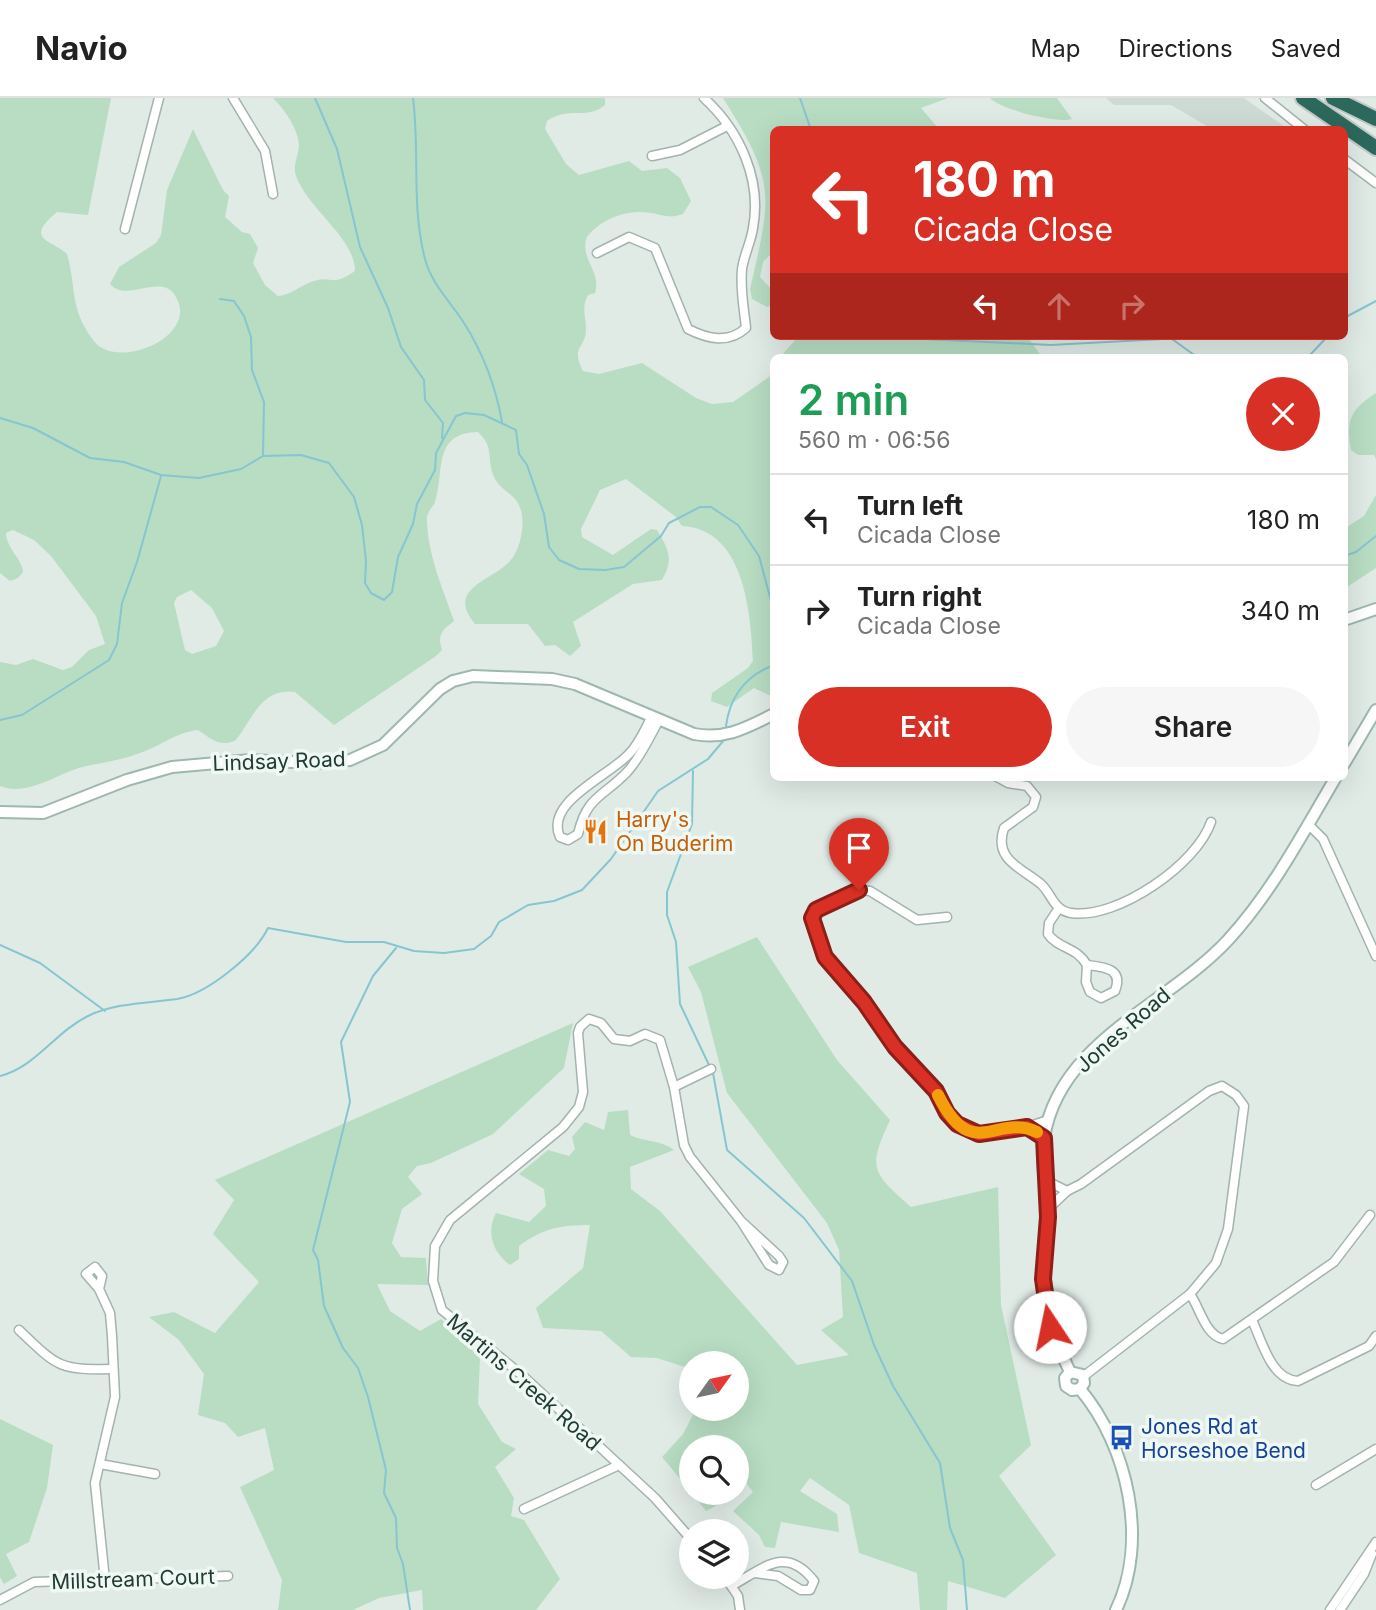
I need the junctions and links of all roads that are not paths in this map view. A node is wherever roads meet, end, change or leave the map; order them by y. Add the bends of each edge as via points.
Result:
1 (159, 98) edge
2 (233, 98) edge
3 (704, 98) edge
4 (1265, 98) edge
5 (1303, 98) edge
6 (1333, 98) edge
7 (1376, 119) edge
8 (727, 126) junction
9 (1300, 126) edge
10 (1344, 126) edge
11 (1348, 129) edge
12 (1376, 148) edge
13 (652, 156) dead end
14 (1348, 162) edge
15 (1376, 183) edge
16 (272, 194) dead end
17 (125, 229) dead end
18 (597, 253) dead end
19 (1376, 609) edge
20 (1348, 619) edge
21 (1376, 710) edge
22 (770, 716) edge
23 (656, 718) junction
24 (1348, 757) edge
25 (1004, 781) edge
26 (1334, 781) edge
27 (0, 812) edge
28 (1211, 822) dead end
29 (1308, 824) junction
30 (1059, 908) junction
31 (947, 918) dead end
32 (1376, 956) edge
33 (1087, 965) junction
34 (711, 1069) dead end
35 (674, 1087) junction
36 (1048, 1120) junction
37 (1027, 1127) junction
38 (1044, 1138) junction
39 (1045, 1180) junction
40 (1067, 1191) junction
41 (1047, 1210) junction
42 (1370, 1214) dead end
43 (741, 1221) junction
44 (99, 1289) dead end
45 (1191, 1294) junction
46 (1252, 1320) junction
47 (19, 1330) dead end
48 (1376, 1336) edge
49 (113, 1369) junction
50 (1070, 1372) junction
51 (1084, 1376) junction
52 (1080, 1389) junction
53 (1376, 1450) edge
54 (100, 1464) junction
55 (619, 1465) junction
56 (155, 1474) dead end
57 (1315, 1485) dead end
58 (524, 1509) dead end
59 (679, 1525) edge
60 (1376, 1543) edge
61 (755, 1573) junction
62 (228, 1576) dead end
63 (749, 1576) edge
64 (104, 1580) junction
65 (734, 1589) edge
66 (0, 1600) edge
67 (742, 1609) edge
68 (1116, 1610) edge
69 (1330, 1610) edge
70 (1340, 1610) edge

1 - 17 street
2 - 16 street via 265,151
3 - 8 street
4 - 9 street
5 - 10 highway
6 - 7 highway
8 - 13 street via 680,150
8 - 18 street via 751,170 757,200 743,265 746,328 729,338 706,338 688,329 656,248 629,237
11 - 12 highway
14 - 15 street
19 - 20 main road
21 - 24 main road
22 - 23 main road, Lindsay Road via 719,737 694,734
23 - 23 street via 639,757 590,801 578,834 568,840 560,837 557,821 564,807 630,754
23 - 27 main road, Lindsay Road via 563,681 463,678 440,689 383,745 350,760 251,760 173,767 43,813
25 - 30 street via 1034,792 1032,807 1004,828 1002,846 1010,862 1040,884
26 - 29 main road, Jones Road
28 - 30 street via 1203,842 1139,895 1079,913
29 - 32 street via 1323,839
29 - 36 main road, Jones Road via 1268,889 1226,942 1085,1058 1067,1080
30 - 33 street via 1048,934 1077,952
31 - 37 street via 917,920 870,891 859,890 816,910 812,918 825,957 895,1047 936,1091 957,1124 979,1134
33 - 33 street via 1114,972 1115,991 1101,998 1090,992
34 - 35 street
35 - 43 street, Martins Creek Road via 690,1157
35 - 55 street, Martins Creek Road via 660,1040 653,1035 630,1041 614,1039 595,1020 582,1023 578,1033 583,1092 573,1117 450,1220 435,1246 433,1281 442,1310 523,1376
36 - 37 street
36 - 38 main road, Jones Road
37 - 38 street
38 - 39 main road, Jones Road
39 - 40 street
39 - 41 main road, Jones Road
40 - 41 street
40 - 45 street via 1209,1091 1222,1086 1236,1095 1244,1106 1244,1121 1225,1239 1216,1262
41 - 50 main road, Jones Road via 1044,1300 1050,1327
42 - 46 street via 1334,1262
43 - 43 street, Martins Creek Road via 779,1256 783,1262 779,1270 769,1265
44 - 49 street via 110,1313
45 - 46 street via 1216,1337 1223,1339
45 - 51 street
46 - 48 street via 1277,1372 1287,1381 1298,1381 1369,1346
47 - 49 street via 55,1364 83,1370
49 - 54 street via 115,1397
50 - 51 main road
50 - 52 main road via 1066,1386 1072,1391
51 - 52 main road
52 - 68 main road via 1116,1452 1128,1495 1132,1542
53 - 57 street
54 - 56 street
54 - 64 street via 95,1483
55 - 58 street
55 - 59 street
60 - 69 street
60 - 70 street via 1364,1574
61 - 61 street via 776,1561 793,1562 814,1581 810,1590 801,1590 778,1576
61 - 63 street
62 - 64 street, Millstream Court
64 - 66 street, Millstream Court via 33,1582
65 - 67 street

